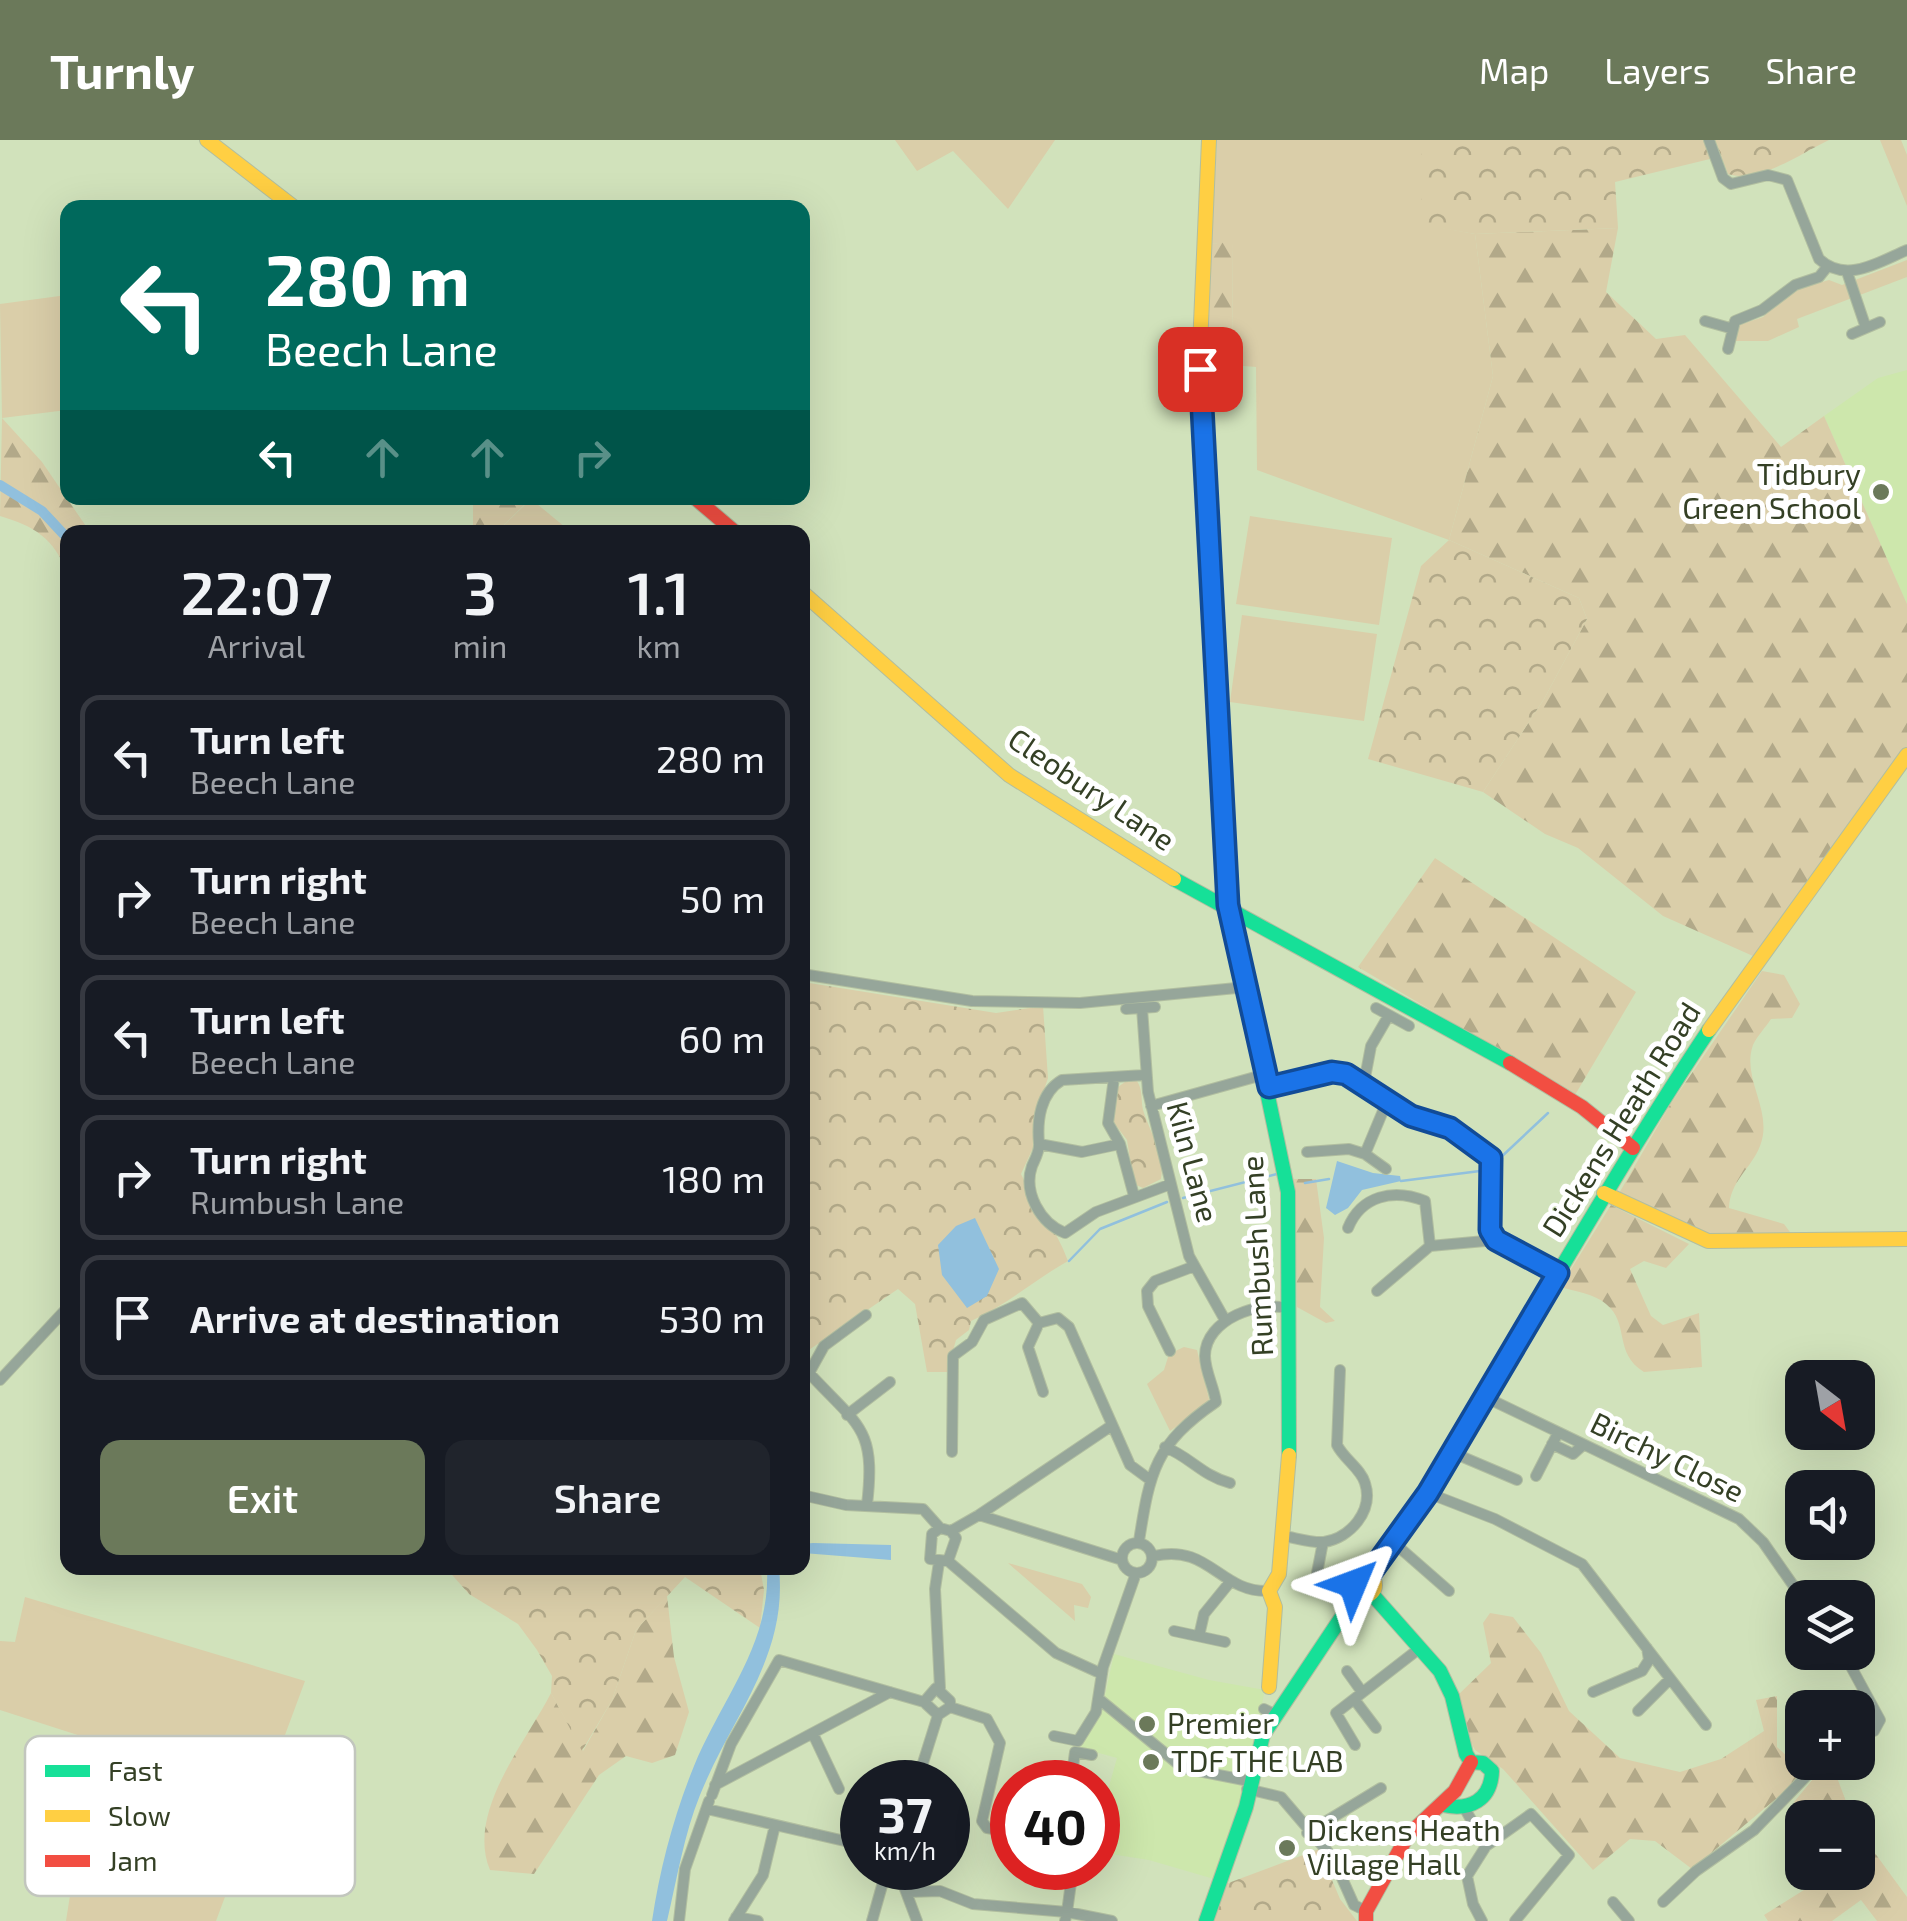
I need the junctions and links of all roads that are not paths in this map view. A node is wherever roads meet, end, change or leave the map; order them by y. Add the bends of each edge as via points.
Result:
1 (207, 140) edge
2 (1209, 140) edge
3 (1710, 140) edge
4 (285, 200) edge
5 (1907, 250) edge
6 (1828, 266) junction
7 (1847, 272) junction
8 (1705, 321) dead end
9 (1880, 322) dead end
10 (1730, 328) junction
11 (1866, 328) junction
12 (1852, 334) dead end
13 (1728, 349) dead end
14 (703, 505) edge
15 (728, 525) edge
16 (810, 599) edge
17 (1907, 755) edge
18 (1228, 905) junction
19 (810, 975) edge
20 (1246, 987) junction
21 (1155, 1006) dead end
22 (1142, 1008) junction
23 (1376, 1008) dead end
24 (1126, 1009) dead end
25 (1388, 1015) junction
26 (1409, 1026) dead end
27 (1145, 1075) junction
28 (1114, 1078) junction
29 (1268, 1080) junction
30 (1364, 1083) junction
31 (1388, 1099) junction
32 (1151, 1106) junction
33 (1040, 1144) junction
34 (1120, 1144) junction
35 (1324, 1148) junction
36 (1634, 1148) junction
37 (1308, 1152) dead end
38 (1364, 1154) junction
39 (1321, 1164) dead end
40 (1386, 1169) dead end
41 (1171, 1184) junction
42 (1604, 1192) junction
43 (1134, 1196) junction
44 (1348, 1228) dead end
45 (1907, 1239) edge
46 (1496, 1240) junction
47 (1430, 1246) junction
48 (1192, 1267) junction
49 (1558, 1273) junction
50 (1377, 1291) dead end
51 (1290, 1310) junction
52 (866, 1315) dead end
53 (60, 1316) edge
54 (1225, 1320) junction
55 (1040, 1323) junction
56 (1170, 1351) dead end
57 (810, 1368) edge
58 (1327, 1372) dead end
59 (810, 1378) edge
60 (0, 1380) edge
61 (890, 1382) dead end
62 (1043, 1392) dead end
63 (1483, 1396) junction
64 (847, 1414) junction
65 (1111, 1426) junction
66 (1555, 1438) junction
67 (1164, 1447) junction
68 (952, 1452) dead end
69 (1451, 1452) junction
70 (1536, 1476) dead end
71 (1148, 1479) junction
72 (1516, 1480) dead end
73 (1230, 1483) dead end
74 (1428, 1493) junction
75 (810, 1496) edge
76 (867, 1505) junction
77 (979, 1515) junction
78 (945, 1530) junction
79 (1284, 1536) junction
80 (1139, 1541) junction
81 (1323, 1542) junction
82 (1392, 1542) junction
83 (1154, 1556) junction
84 (1119, 1558) junction
85 (943, 1561) junction
86 (1135, 1576) junction
87 (1316, 1578) dead end
88 (1789, 1580) edge
89 (1230, 1582) junction
90 (1269, 1591) junction
91 (1449, 1591) dead end
92 (1364, 1594) junction
93 (1174, 1631) dead end
94 (1199, 1636) junction
95 (1225, 1642) dead end
96 (1647, 1646) junction
97 (1420, 1648) junction
98 (1347, 1672) dead end
99 (1102, 1674) junction
100 (1670, 1678) junction
101 (1269, 1687) dead end
102 (940, 1688) junction
103 (890, 1692) junction
104 (1593, 1692) dead end
105 (1358, 1695) junction
106 (1099, 1699) junction
107 (924, 1702) junction
108 (950, 1707) junction
109 (1638, 1710) dead end
110 (938, 1715) junction
111 (1706, 1725) dead end
112 (1376, 1728) dead end
113 (814, 1736) junction
114 (1054, 1736) dead end
115 (1355, 1745) dead end
116 (1092, 1755) dead end
117 (924, 1760) edge
118 (996, 1760) edge
119 (1074, 1760) edge
120 (1471, 1762) junction
121 (1803, 1780) edge
122 (1248, 1785) junction
123 (990, 1786) edge
124 (840, 1788) dead end
125 (1381, 1788) dead end
126 (711, 1797) junction
127 (1353, 1802) junction
128 (1443, 1806) junction
129 (1465, 1809) junction
130 (1362, 1815) dead end
131 (775, 1825) junction
132 (990, 1829) edge
133 (1307, 1833) junction
134 (840, 1839) edge
135 (1486, 1846) junction
136 (881, 1890) edge
137 (1070, 1890) edge
138 (907, 1892) joint
139 (1614, 1902) dead end
140 (1664, 1902) dead end
141 (1066, 1916) edge
142 (1366, 1916) edge
143 (735, 1919) edge
144 (1623, 1919) edge
145 (678, 1921) edge
146 (758, 1921) edge
147 (872, 1921) edge
148 (917, 1921) edge
149 (1112, 1921) edge
150 (1206, 1921) edge
151 (1482, 1921) edge
152 (1515, 1921) edge

1 - 4 street
2 - 18 street, Rumbush Lane via 1200,369
3 - 6 street via 1723,178 1732,184 1768,175 1787,180 1819,259
5 - 7 street
6 - 7 street
6 - 10 street via 1820,277 1741,316
7 - 11 street
8 - 10 street
9 - 11 street
10 - 13 street
11 - 12 street
14 - 15 street
16 - 18 street, Cleobury Lane via 1009,775 1180,883
17 - 36 street, Dickens Heath Road via 1755,965
18 - 20 street, Rumbush Lane
18 - 36 street, Cleobury Lane via 1534,1078
19 - 20 street via 1004,1002 1080,1003
20 - 29 street, Rumbush Lane
21 - 22 street
22 - 24 street
22 - 27 street, Kiln Lane
23 - 25 street
25 - 26 street
25 - 30 street via 1371,1046
27 - 28 street
27 - 32 street, Kiln Lane
28 - 33 street via 1052,1086 1036,1129
28 - 34 street via 1108,1123
29 - 30 street via 1332,1072
29 - 32 street
29 - 51 street, Rumbush Lane via 1288,1192
30 - 31 street
31 - 38 street
31 - 46 street via 1411,1116 1450,1128 1492,1163 1490,1230
32 - 41 street, Kiln Lane
33 - 34 street via 1082,1152
33 - 43 street via 1028,1184 1035,1205 1058,1231 1071,1231
34 - 43 street
35 - 37 street
35 - 38 street
35 - 39 street
36 - 42 street, Dickens Heath Road
38 - 40 street
41 - 43 street
41 - 48 street, Kiln Lane
42 - 45 street via 1708,1241
42 - 49 street, Dickens Heath Road
44 - 47 street via 1363,1202 1418,1198 1425,1201
46 - 47 street
46 - 49 street
47 - 50 street
48 - 54 street, Kiln Lane
48 - 56 street via 1153,1276 1147,1290
49 - 63 street, Dickens Heath Road
51 - 54 street via 1267,1308
51 - 79 street, Rumbush Lane
52 - 57 street via 824,1346
53 - 60 street
54 - 67 street via 1205,1358 1220,1397
55 - 62 street via 1028,1347
55 - 65 street via 1058,1318 1069,1327
55 - 68 street via 1022,1303 984,1320 972,1342 955,1353
58 - 81 street via 1340,1374 1337,1445 1367,1491 1353,1528
59 - 64 street
61 - 64 street
63 - 66 street, Birchy Close
63 - 69 street, Dickens Heath Road
64 - 76 street via 869,1441
65 - 71 street via 1130,1465
65 - 77 street
66 - 70 street
66 - 88 street, Birchy Close via 1739,1519
67 - 71 street
67 - 73 street via 1188,1456 1207,1477
69 - 72 street
69 - 74 street, Dickens Heath Road
71 - 80 street
74 - 82 street, Dickens Heath Road
74 - 96 street via 1582,1564
75 - 76 street
76 - 78 street via 923,1509
77 - 78 street
77 - 84 street
78 - 85 street via 956,1538
78 - 85 street via 932,1534 926,1554
79 - 81 street
79 - 90 street, Rumbush Lane via 1280,1574
80 - 83 street
80 - 84 street
81 - 87 street
82 - 91 street
82 - 92 street, Dickens Heath Road via 1369,1575 1354,1581
83 - 86 street
83 - 89 street via 1197,1557
84 - 86 street
85 - 99 street via 1056,1654
85 - 102 street via 935,1589
86 - 99 street
89 - 90 street
89 - 94 street via 1204,1614
90 - 101 street, Rumbush Lane via 1275,1608
92 - 97 street
92 - 122 street via 1269,1712
93 - 94 street
94 - 95 street
96 - 100 street
96 - 104 street via 1642,1671
97 - 105 street
97 - 120 street via 1448,1682 1459,1742
98 - 105 street
99 - 106 street
100 - 109 street
100 - 111 street
102 - 107 street
102 - 108 street
103 - 107 street
103 - 113 street
103 - 126 street via 779,1660
105 - 112 street
105 - 115 street via 1336,1713
106 - 114 street via 1078,1741
106 - 122 street via 1183,1768
107 - 110 street
108 - 110 street
108 - 118 street via 987,1719 1000,1743
110 - 117 street
113 - 124 street
113 - 126 street
116 - 119 street via 1075,1752
120 - 128 street via 1466,1782
120 - 129 street via 1492,1770 1493,1782
121 - 140 street via 1754,1830
122 - 133 street via 1281,1797
122 - 150 street
123 - 132 street via 982,1821
125 - 127 street
126 - 131 street
126 - 145 street via 684,1870
127 - 130 street
127 - 133 street
128 - 129 street
128 - 142 street via 1415,1826
129 - 135 street
131 - 134 street
131 - 143 street via 762,1876
133 - 142 street via 1332,1858
135 - 151 street via 1467,1876
135 - 152 street via 1531,1814 1569,1855
136 - 147 street
137 - 141 street
138 - 141 street via 940,1891 973,1904
138 - 148 street
139 - 144 street
141 - 149 street
143 - 146 street

